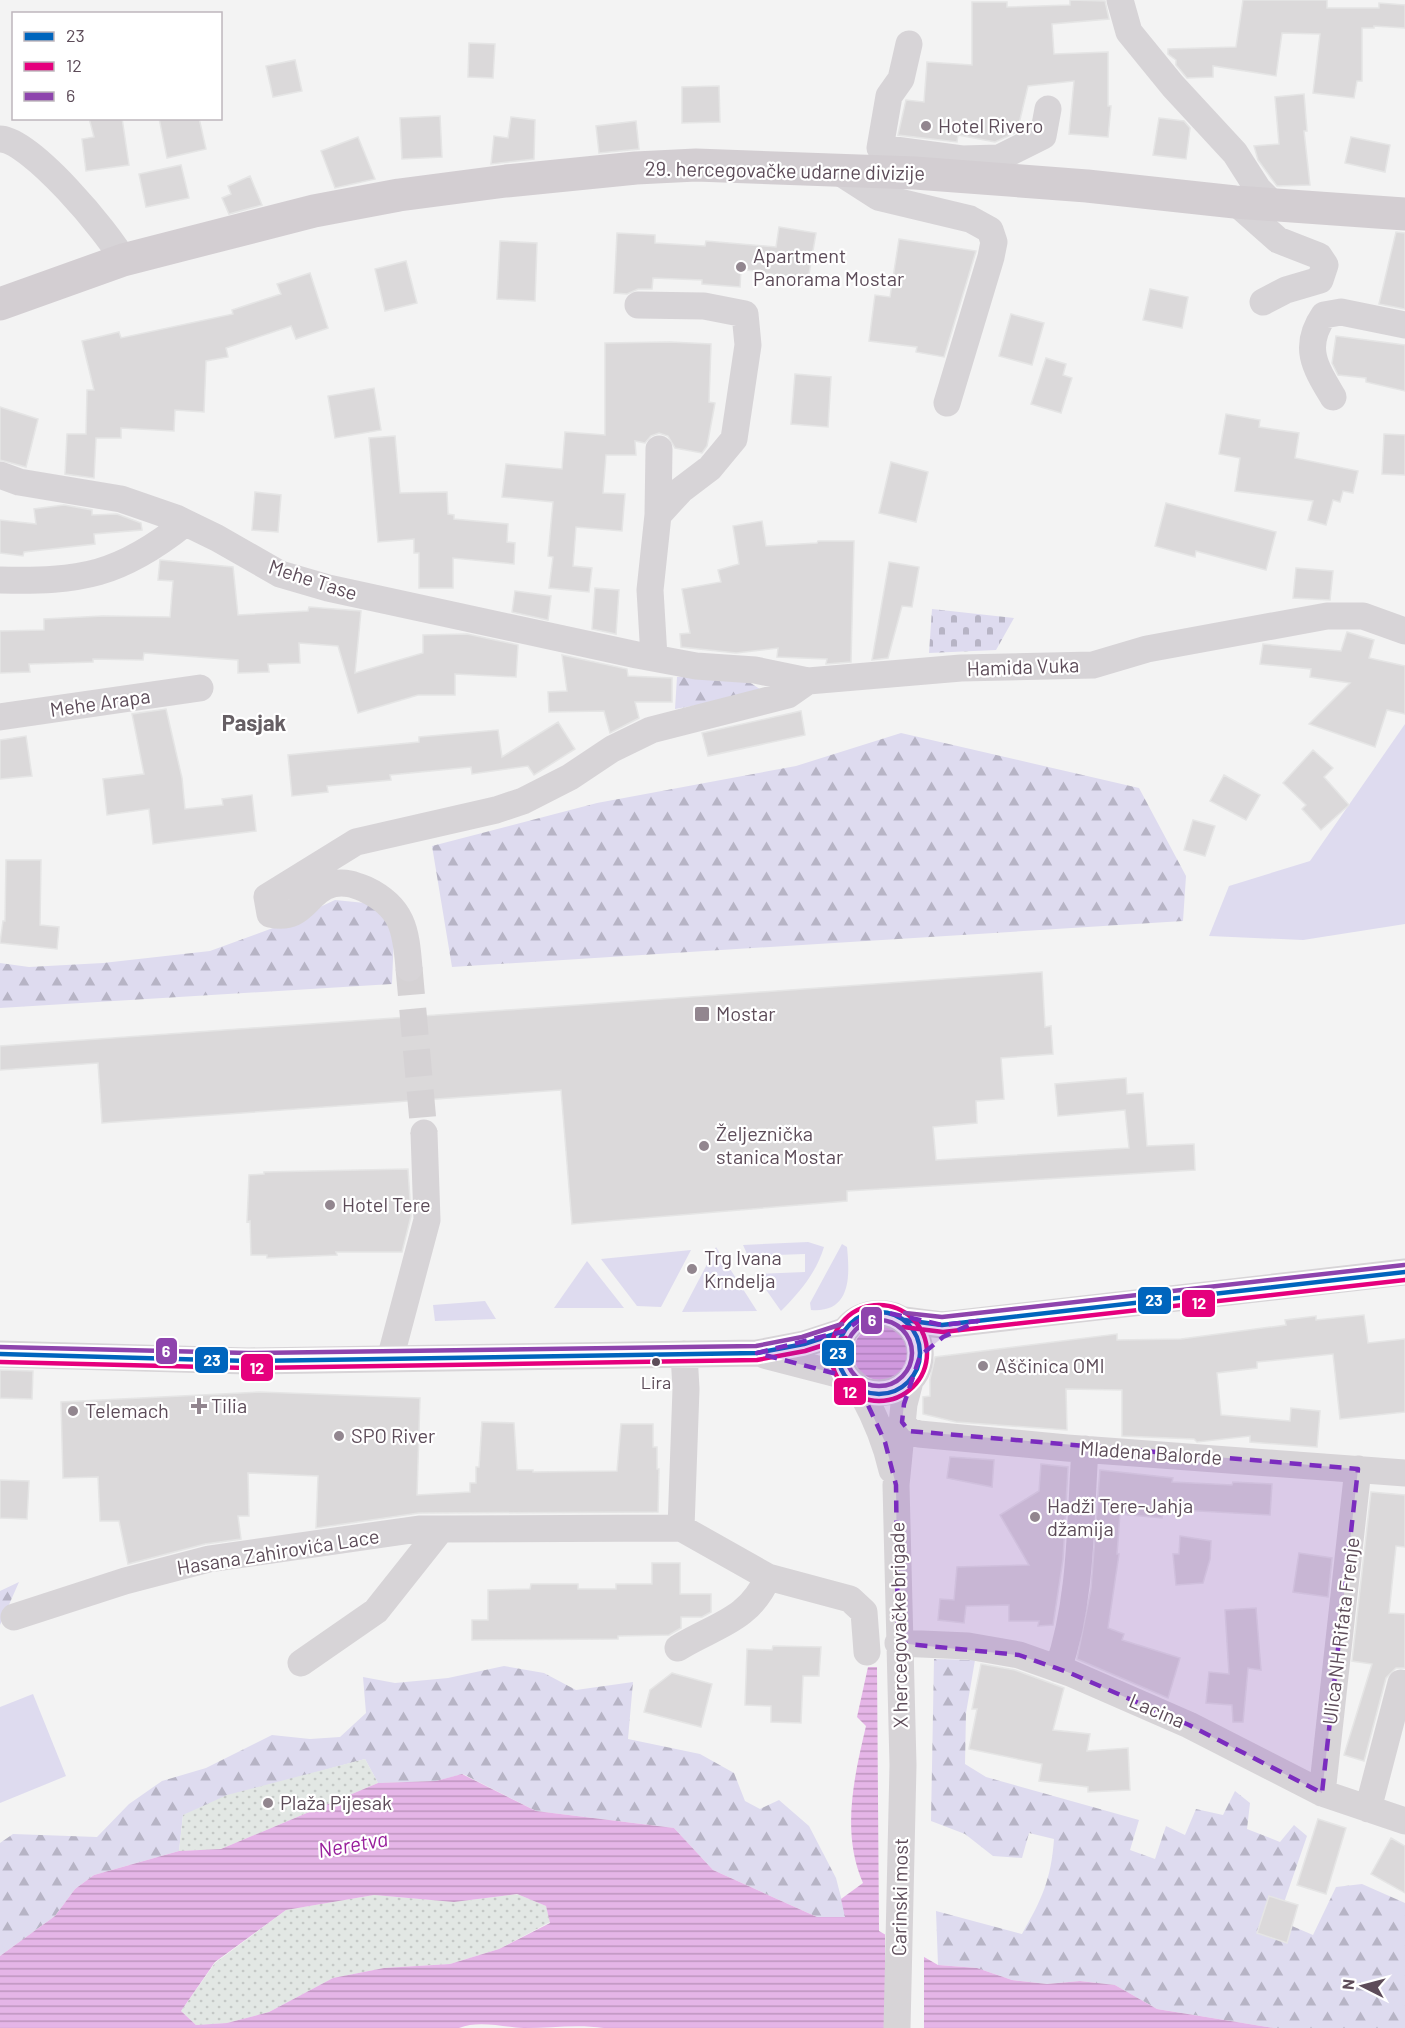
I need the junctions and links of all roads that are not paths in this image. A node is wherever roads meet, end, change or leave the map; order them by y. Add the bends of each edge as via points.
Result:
1 (1120, 0) edge
2 (909, 44) dead end
3 (1048, 109) dead end
4 (0, 139) edge
5 (997, 168) junction
6 (836, 170) junction
7 (1234, 202) junction
8 (1274, 205) junction
9 (1405, 214) edge
10 (123, 260) junction
11 (1263, 302) dead end
12 (0, 304) edge
13 (638, 305) dead end
14 (1405, 325) edge
15 (1333, 397) dead end
16 (947, 403) dead end
17 (659, 449) dead end
18 (0, 475) edge
19 (658, 515) junction
20 (184, 524) junction
21 (0, 580) edge
22 (1405, 631) edge
23 (645, 656) junction
24 (808, 681) junction
25 (200, 688) dead end
26 (0, 717) edge
27 (409, 968) tunnel mouth
28 (424, 1133) tunnel mouth
29 (1405, 1272) edge
30 (904, 1320) junction
31 (978, 1321) junction
32 (844, 1331) junction
33 (757, 1353) junction
34 (0, 1354) edge
35 (684, 1354) junction
36 (920, 1356) junction
37 (390, 1359) junction
38 (910, 1381) junction
39 (855, 1386) junction
40 (902, 1422) junction
41 (1085, 1449) junction
42 (1358, 1469) junction
43 (1405, 1473) edge
44 (896, 1485) junction
45 (681, 1528) junction
46 (441, 1529) junction
47 (768, 1577) junction
48 (14, 1617) dead end
49 (898, 1643) junction
50 (678, 1648) dead end
51 (867, 1652) dead end
52 (301, 1663) dead end
53 (1058, 1669) junction
54 (1401, 1683) dead end
55 (903, 1765) joint
56 (1322, 1793) junction
57 (1368, 1809) junction
58 (1405, 1821) edge
59 (897, 2028) edge

1 - 8 street via 1129,32 1222,138 1257,189
2 - 5 street via 901,79 889,96 880,148
3 - 5 street via 1042,136
4 - 10 street via 17,144 50,171 114,244
5 - 6 main road, 29. hercegovačke udarne divizije
5 - 7 main road, 29. hercegovačke udarne divizije
6 - 10 main road, 29. hercegovačke udarne divizije via 696,165 506,181 314,211
6 - 16 street via 878,197 970,219 990,230 994,242 992,256
7 - 8 main road, 29. hercegovačke udarne divizije
7 - 11 street via 1278,240 1318,256 1325,265 1320,280
8 - 9 main road, 29. hercegovačke udarne divizije
10 - 12 main road, 29. hercegovačke udarne divizije
13 - 19 street via 704,306 745,314 748,345 734,439 710,468 681,490
14 - 15 street via 1341,312 1324,315 1314,330 1313,356
17 - 19 street
18 - 20 street, Mehe Tase via 19,482 122,499
19 - 23 street
20 - 21 street via 153,549 105,573 70,579
20 - 23 street, Mehe Tase via 280,574 328,588
22 - 24 street, Hamida Vuka via 1363,616 1327,616 1147,649 1093,665 961,668
23 - 24 street, Hamida Vuka
24 - 27 street via 788,695 651,730 523,801 356,842 267,897 270,914 283,917 294,915 321,890 351,883 387,901 399,916 407,940
25 - 26 street, Mehe Arapa
28 - 37 street via 427,1220
29 - 31 street
30 - 31 street via 942,1325
30 - 32 street via 889,1313 870,1313
30 - 36 street via 914,1330
31 - 36 street via 944,1337
32 - 33 street
32 - 39 street via 838,1358 842,1371
33 - 35 street
33 - 39 street via 837,1374
34 - 37 street via 248,1361
35 - 37 street
35 - 45 street
36 - 38 street
38 - 39 street via 887,1394 873,1394
38 - 40 street, X hercegovačke brigade
39 - 44 street, X hercegovačke brigade via 885,1442
40 - 41 street, Mladena Balorde via 909,1431 919,1434
40 - 44 street, X hercegovačke brigade
41 - 42 street, Mladena Balorde
41 - 53 street via 1075,1606
42 - 43 street, Mladena Balorde
42 - 56 street, Ulica NH Rifata Frenje
44 - 49 street, X hercegovačke brigade
45 - 46 street, Hasana Zahirovića Lace
45 - 47 street, Hasana Zahirovića Lace
46 - 48 street, Hasana Zahirovića Lace via 209,1559
46 - 52 street via 376,1611
47 - 50 street via 760,1596 743,1614
47 - 51 street, Hasana Zahirovića Lace via 850,1599 864,1612
49 - 53 street, Lacina via 968,1646 1019,1655
49 - 55 street, X hercegovačke brigade
53 - 56 street, Lacina via 1189,1725
54 - 57 street
55 - 59 street, Carinski most
56 - 57 street, Lacina
57 - 58 street, Lacina

